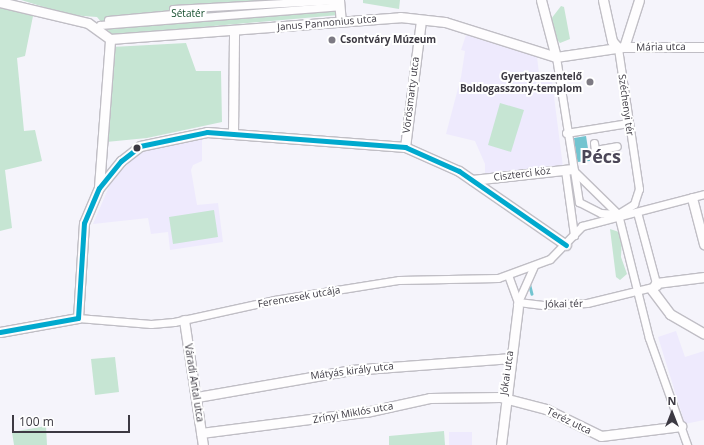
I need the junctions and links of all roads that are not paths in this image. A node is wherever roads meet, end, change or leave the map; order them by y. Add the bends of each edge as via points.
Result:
1 (177, 0) edge
2 (541, 0) edge
3 (603, 0) edge
4 (639, 0) edge
5 (0, 2) edge
6 (339, 2) edge
7 (224, 3) edge
8 (199, 4) edge
9 (178, 9) junction
10 (225, 15) junction
11 (200, 17) junction
12 (178, 19) junction
13 (108, 20) dead end
14 (421, 20) junction
15 (341, 22) junction
16 (98, 25) junction
17 (234, 31) junction
18 (110, 40) junction
19 (704, 47) edge
20 (621, 48) junction
21 (556, 57) junction
22 (628, 123) junction
23 (233, 132) junction
24 (566, 132) junction
25 (594, 143) dead end
26 (617, 146) dead end
27 (405, 148) junction
28 (568, 169) junction
29 (472, 180) junction
30 (99, 188) junction
31 (704, 194) edge
32 (692, 198) junction
33 (637, 212) junction
34 (619, 215) junction
35 (574, 235) junction
36 (566, 244) junction
37 (704, 244) edge
38 (534, 266) junction
39 (508, 275) junction
40 (704, 276) edge
41 (655, 285) junction
42 (637, 290) junction
43 (517, 306) junction
44 (78, 318) junction
45 (184, 320) junction
46 (0, 332) edge
47 (704, 334) edge
48 (509, 358) junction
49 (197, 397) junction
50 (504, 399) junction
51 (681, 426) junction
52 (202, 433) junction
53 (203, 445) edge
54 (501, 445) edge
55 (687, 445) edge

1 - 9 street
2 - 21 street
3 - 20 street via 612,41
4 - 20 street
5 - 16 street
6 - 7 street
6 - 10 street
6 - 15 street
7 - 8 street
7 - 10 street
8 - 9 street
8 - 11 street
9 - 12 street
9 - 13 street via 173,9 173,14
10 - 11 street
11 - 12 street
12 - 16 street
14 - 15 street, Janus Pannonius utca via 394,17
14 - 21 street, Janus Pannonius utca via 444,22
14 - 27 street, Vörösmarty utca
15 - 17 street, Janus Pannonius utca
16 - 18 street
17 - 18 street, Janus Pannonius utca
17 - 23 street
18 - 30 street
19 - 20 street, Mária utca
20 - 21 street
20 - 22 street, Széchenyi tér
21 - 24 street
22 - 24 street via 592,131
22 - 34 street, Széchenyi tér via 639,190 634,204
23 - 27 street
23 - 30 street via 208,132 147,143 121,161
24 - 28 street
25 - 26 street via 595,150 607,144
27 - 29 street via 429,155
28 - 29 street, Ciszterci köz
28 - 34 street
28 - 34 street via 579,202 601,213
28 - 35 street
29 - 36 street
30 - 44 street via 84,223
31 - 32 street
32 - 33 street
32 - 37 street
33 - 34 street
33 - 41 street
34 - 35 street, Ferencesek utcája via 582,226
34 - 42 street
35 - 36 street, Ferencesek utcája
36 - 38 street, Ferencesek utcája via 556,255
38 - 39 street, Ferencesek utcája
38 - 43 street, Jókai utca
39 - 43 street
39 - 45 street, Ferencesek utcája via 488,280 399,280 274,300
40 - 41 street
41 - 42 street, Jókai tér
41 - 47 street via 653,295 662,305 686,325
42 - 43 street, Jókai tér via 587,303
42 - 51 street via 649,338
43 - 48 street, Jókai utca
44 - 45 street, Ferencesek utcája via 151,324
44 - 46 street, Ferencesek utcája
45 - 49 street, Váradi Antal utca
48 - 49 street, Mátyás király utca via 351,370
48 - 50 street, Jókai utca
49 - 52 street, Váradi Antal utca
50 - 51 street, Teréz utca via 546,409 601,436
50 - 52 street, Zrínyi Miklós utca via 430,398 358,413
50 - 54 street, Jókai utca
51 - 55 street
52 - 53 street, Váradi Antal utca

